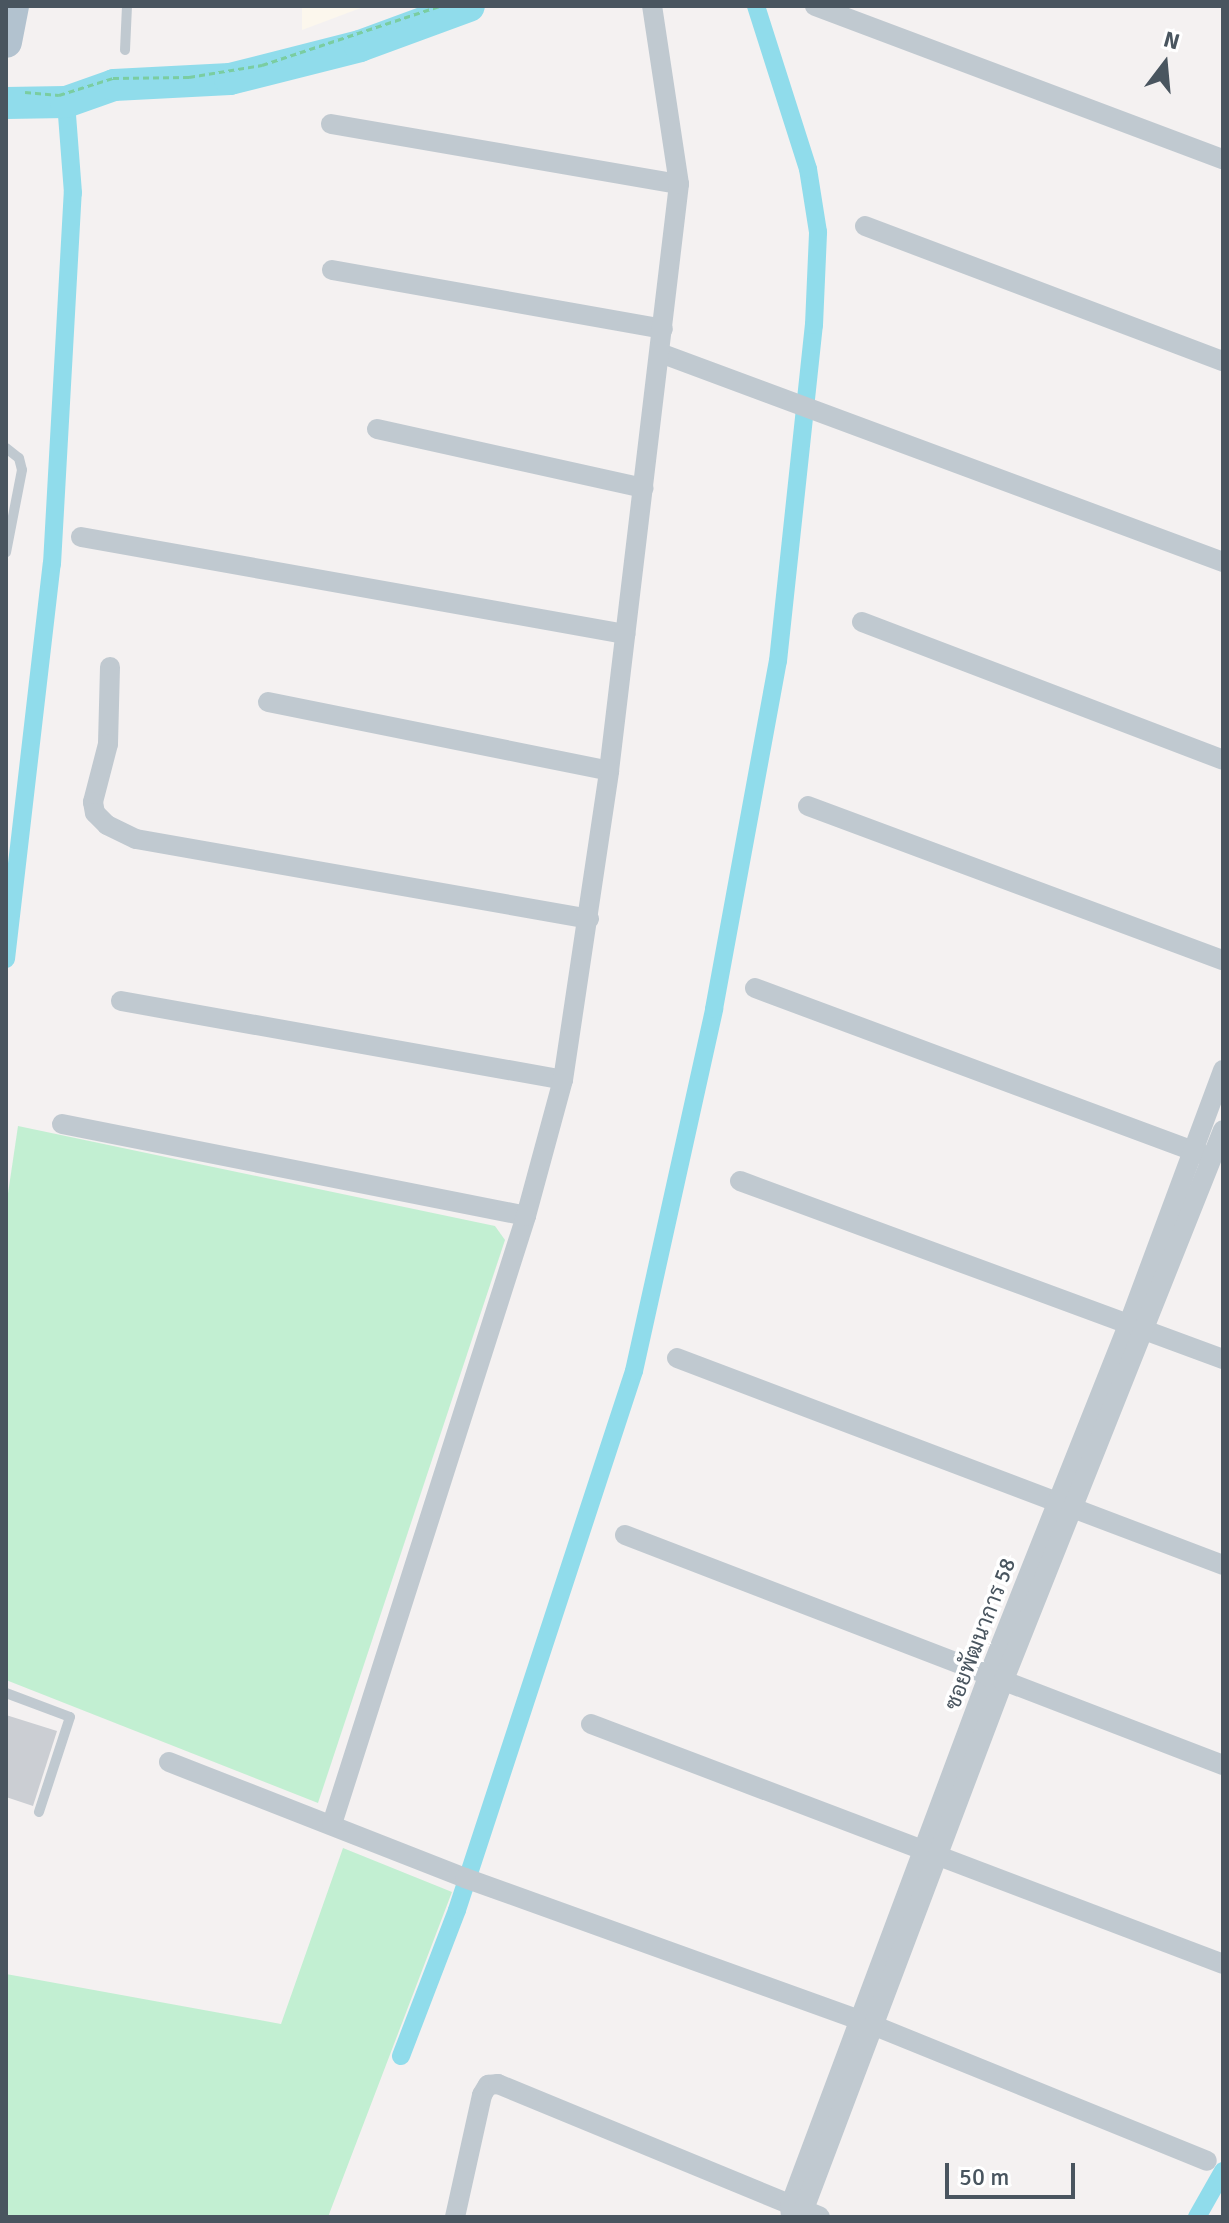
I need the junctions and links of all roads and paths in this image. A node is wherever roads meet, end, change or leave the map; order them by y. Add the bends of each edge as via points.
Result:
1 (13, 6) edge
2 (127, 6) edge
3 (439, 6) edge
4 (652, 6) edge
5 (815, 6) edge
6 (6, 42) edge
7 (125, 50) dead end
8 (25, 92) dead end
9 (331, 124) dead end
10 (1223, 159) edge
11 (679, 184) junction
12 (865, 226) dead end
13 (332, 270) dead end
14 (663, 329) junction
15 (660, 353) junction
16 (1223, 361) edge
17 (377, 429) dead end
18 (6, 448) edge
19 (644, 488) junction
20 (81, 537) dead end
21 (6, 552) edge
22 (1223, 562) edge
23 (862, 622) dead end
24 (625, 634) junction
25 (110, 667) dead end
26 (268, 702) dead end
27 (1223, 760) edge
28 (609, 771) junction
29 (808, 806) dead end
30 (589, 919) junction
31 (1223, 960) edge
32 (755, 988) dead end
33 (121, 1001) dead end
34 (1223, 1070) edge
35 (563, 1080) junction
36 (62, 1124) dead end
37 (1223, 1130) edge
38 (1191, 1150) junction
39 (1217, 1160) edge
40 (740, 1181) dead end
41 (526, 1216) junction
42 (1137, 1326) junction
43 (677, 1358) dead end
44 (1223, 1359) edge
45 (1065, 1505) junction
46 (625, 1535) dead end
47 (1223, 1565) edge
48 (996, 1680) junction
49 (6, 1693) edge
50 (591, 1724) dead end
51 (169, 1762) dead end
52 (1223, 1765) edge
53 (39, 1812) dead end
54 (332, 1824) junction
55 (930, 1855) junction
56 (1223, 1964) edge
57 (867, 2023) junction
58 (1207, 2161) dead end
59 (801, 2214) edge
60 (455, 2217) edge

1 - 6 main road
2 - 7 lane
3 - 8 path via 262,65 189,77 113,78 59,95
4 - 11 street
5 - 10 street
9 - 11 street
11 - 14 street
12 - 16 street
13 - 14 street
14 - 15 street
15 - 19 street
15 - 22 street
17 - 19 street
18 - 21 lane via 19,458 22,470
19 - 24 street
20 - 24 street
23 - 27 street
24 - 28 street
25 - 30 street via 108,744 93,802 95,813 107,825 136,839
26 - 28 street
28 - 30 street
29 - 31 street
30 - 35 street
32 - 38 street
33 - 35 street
34 - 38 street, ซอยพัฒนาการ 58
35 - 41 street
36 - 41 street
37 - 39 street, ซอยพัฒนาการ 58
38 - 39 street
38 - 42 street, ซอยพัฒนาการ 58
39 - 42 street, ซอยพัฒนาการ 58
40 - 42 street
41 - 54 street
42 - 44 street
42 - 45 street, ซอยพัฒนาการ 58
43 - 45 street
45 - 47 street
45 - 48 street, ซอยพัฒนาการ 58
46 - 48 street
48 - 52 street
48 - 55 street, ซอยพัฒนาการ 58
49 - 53 lane via 70,1717
50 - 55 street
51 - 54 street
54 - 57 street
55 - 56 street
55 - 57 street, ซอยพัฒนาการ 58
57 - 58 street
57 - 59 street, ซอยพัฒนาการ 58
59 - 60 street via 498,2084 488,2085 482,2095

